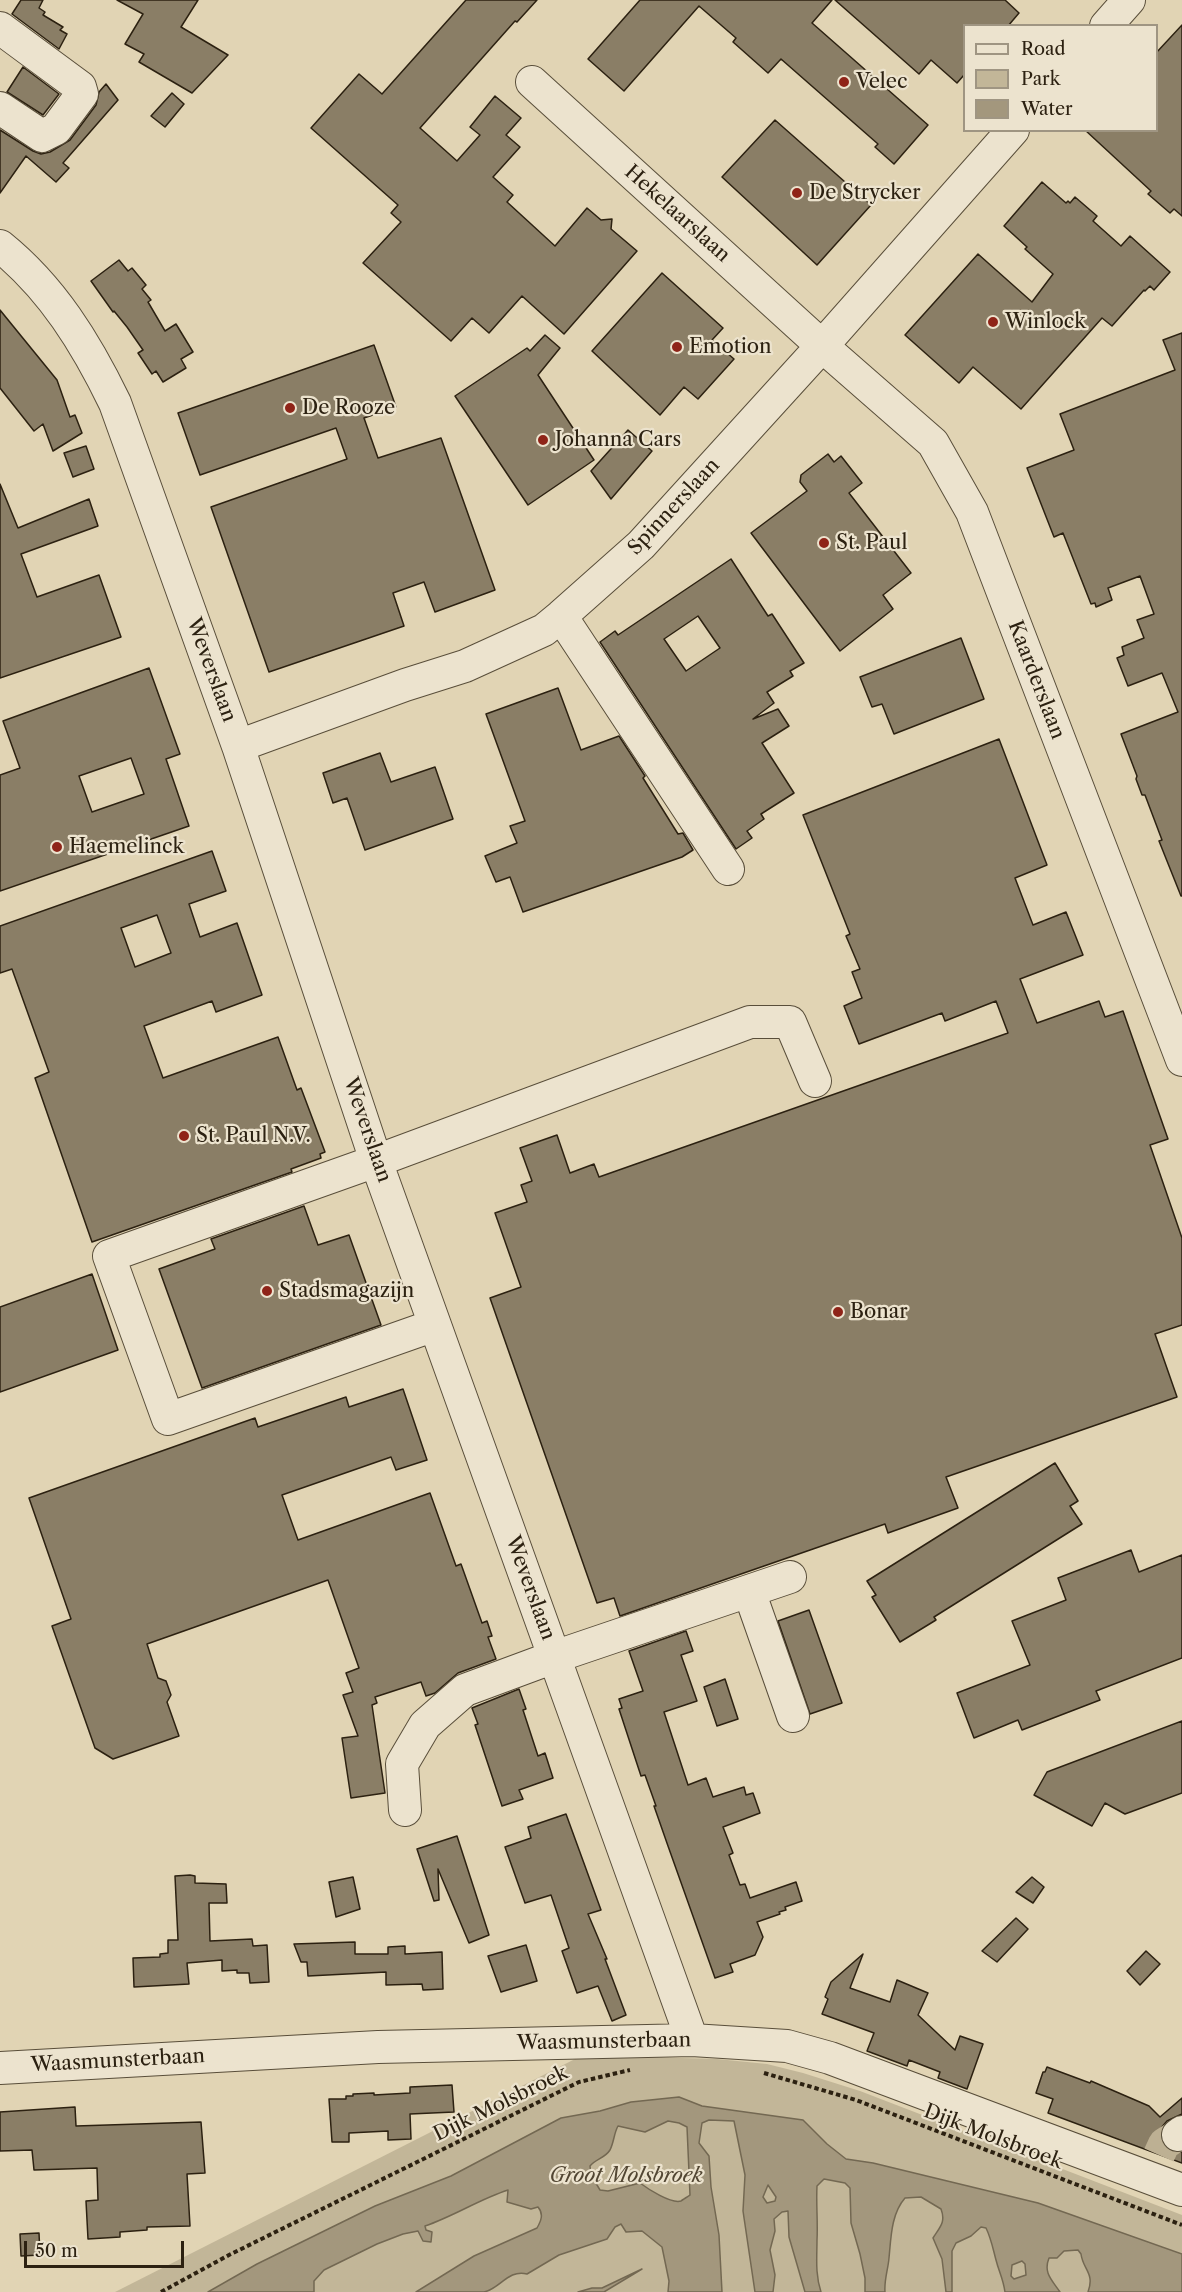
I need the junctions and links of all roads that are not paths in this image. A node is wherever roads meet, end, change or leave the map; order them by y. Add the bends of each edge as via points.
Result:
1 (1129, 0) edge
2 (1108, 24) edge
3 (0, 28) edge
4 (532, 82) dead end
5 (0, 108) edge
6 (1011, 132) edge
7 (0, 246) edge
8 (822, 346) junction
9 (561, 616) junction
10 (238, 746) junction
11 (728, 869) dead end
12 (1182, 1060) edge
13 (815, 1081) dead end
14 (376, 1161) junction
15 (435, 1325) junction
16 (790, 1577) dead end
17 (749, 1591) junction
18 (554, 1657) junction
19 (793, 1716) dead end
20 (405, 1810) dead end
21 (692, 2040) junction
22 (0, 2068) edge
23 (1168, 2150) edge
24 (1182, 2190) edge

1 - 2 street
3 - 5 street via 81,87 82,94 56,129 42,136
4 - 8 street, Hekelaarslaan
6 - 8 street, Spinnerslaan
7 - 10 street, Weverslaan via 23,265 59,307 92,356 115,403
8 - 9 street, Spinnerslaan via 641,545
8 - 12 street, Kaarderslaan via 933,443 972,512
9 - 10 street, Spinnerslaan via 544,630 465,666
9 - 11 street
10 - 14 street, Weverslaan
13 - 14 street via 790,1022 750,1022
14 - 15 street, Weverslaan
14 - 15 street via 109,1256 168,1419
15 - 18 street, Weverslaan
16 - 17 street
17 - 18 street
17 - 19 street
18 - 20 street via 465,1690 425,1725 402,1764
18 - 21 street, Weverslaan
21 - 22 street, Waasmunsterbaan via 378,2048
21 - 23 street, Waasmunsterbaan via 787,2046
23 - 24 street, Waasmunsterbaan

